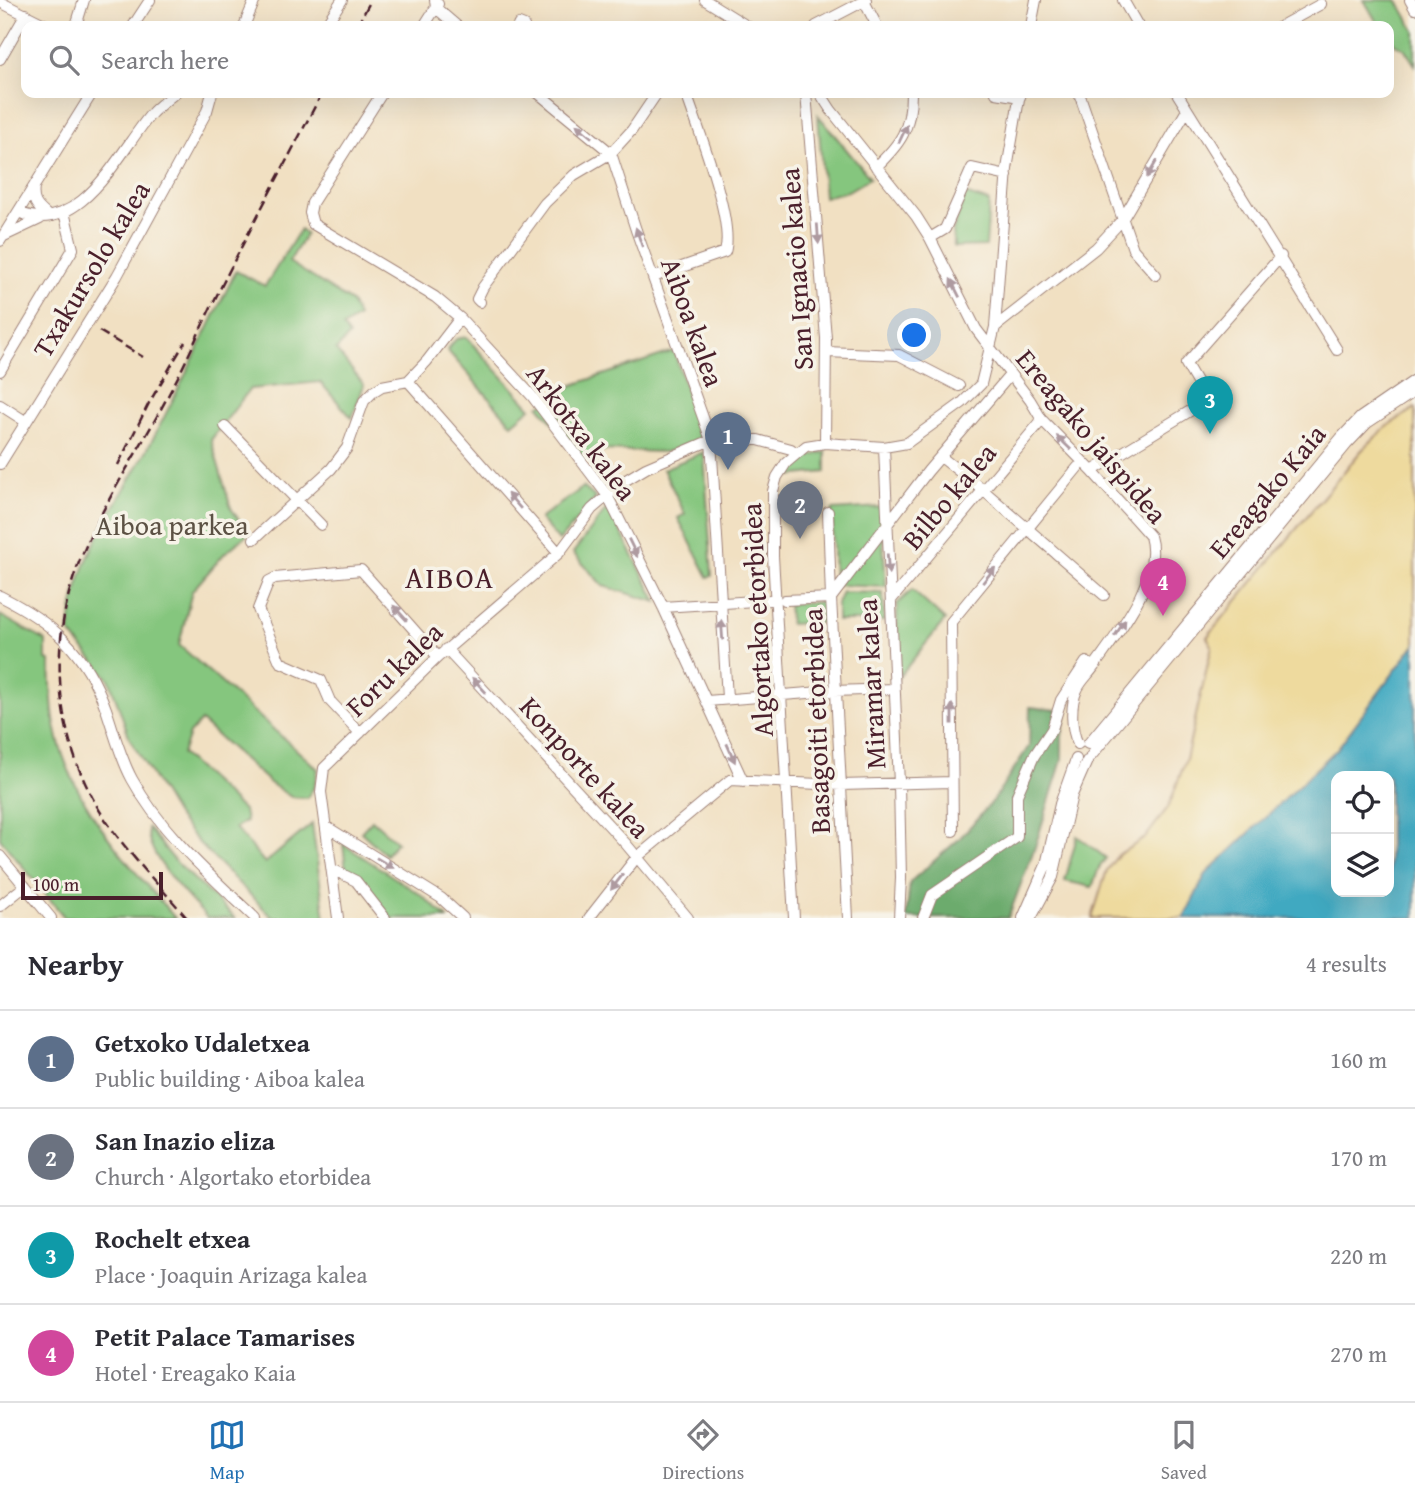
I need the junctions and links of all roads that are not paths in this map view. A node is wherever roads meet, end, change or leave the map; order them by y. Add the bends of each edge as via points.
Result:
1 (84, 0) edge
2 (150, 0) edge
3 (255, 0) edge
4 (342, 0) edge
5 (705, 0) edge
6 (865, 0) edge
7 (1035, 0) edge
8 (1123, 0) edge
9 (1410, 0) edge
10 (0, 2) edge
11 (437, 3) edge
12 (1321, 4) dead end
13 (1415, 9) edge
14 (847, 11) junction
15 (26, 14) junction
16 (22, 21) edge
17 (39, 21) edge
18 (78, 21) edge
19 (136, 21) edge
20 (246, 21) edge
21 (328, 21) edge
22 (427, 21) edge
23 (453, 21) edge
24 (739, 21) edge
25 (826, 21) edge
26 (837, 21) edge
27 (875, 21) edge
28 (1033, 21) edge
29 (1135, 21) edge
30 (1290, 21) edge
31 (21, 22) edge
32 (0, 58) edge
33 (89, 98) edge
34 (169, 98) edge
35 (211, 98) edge
36 (379, 98) edge
37 (544, 98) edge
38 (653, 98) edge
39 (688, 98) edge
40 (806, 98) edge
41 (823, 98) edge
42 (911, 98) edge
43 (1020, 98) edge
44 (1081, 98) edge
45 (1180, 98) edge
46 (1187, 110) junction
47 (611, 153) junction
48 (876, 167) junction
49 (1007, 176) junction
50 (34, 187) junction
51 (18, 212) junction
52 (64, 212) junction
53 (47, 215) junction
54 (1122, 220) junction
55 (930, 238) junction
56 (2, 239) edge
57 (1281, 256) junction
58 (1156, 275) dead end
59 (653, 277) junction
60 (480, 302) dead end
61 (460, 318) junction
62 (995, 327) junction
63 (990, 347) junction
64 (1337, 350) dead end
65 (826, 352) junction
66 (0, 371) edge
67 (1010, 375) junction
68 (1415, 380) edge
69 (408, 381) junction
70 (958, 386) dead end
71 (1415, 391) edge
72 (0, 405) edge
73 (1042, 420) junction
74 (25, 421) junction
75 (225, 426) dead end
76 (711, 440) junction
77 (825, 443) junction
78 (884, 447) junction
79 (795, 453) junction
80 (940, 457) junction
81 (0, 464) edge
82 (1078, 467) dead end
83 (1092, 471) junction
84 (983, 491) junction
85 (607, 495) junction
86 (297, 499) junction
87 (828, 512) dead end
88 (321, 525) dead end
89 (886, 527) junction
90 (1027, 529) junction
91 (254, 539) dead end
92 (559, 552) junction
93 (1104, 595) dead end
94 (0, 596) edge
95 (831, 598) junction
96 (770, 600) dead end
97 (785, 600) dead end
98 (891, 600) junction
99 (721, 604) junction
100 (663, 607) junction
101 (442, 653) junction
102 (1094, 666) junction
103 (894, 690) junction
104 (834, 691) junction
105 (783, 695) junction
106 (727, 698) junction
107 (707, 701) junction
108 (360, 733) junction
109 (1083, 744) junction
110 (1085, 759) junction
111 (743, 781) junction
112 (786, 781) junction
113 (952, 782) junction
114 (899, 784) junction
115 (841, 785) junction
116 (327, 827) junction
117 (953, 831) dead end
118 (0, 856) edge
119 (636, 858) junction
120 (332, 869) junction
121 (25, 886) junction
122 (0, 906) edge
123 (51, 918) edge
124 (255, 918) edge
125 (338, 918) edge
126 (385, 918) edge
127 (463, 918) edge
128 (589, 918) edge
129 (688, 918) edge
130 (794, 918) edge
131 (848, 918) edge
132 (899, 918) edge
133 (923, 918) edge
134 (1023, 918) edge
135 (1031, 918) edge

1 - 18 street
2 - 19 street
3 - 20 street
4 - 21 street
5 - 24 street
6 - 14 street
6 - 27 street
7 - 28 street
8 - 29 street
9 - 13 street
10 - 15 street
11 - 22 street
11 - 23 street
12 - 30 street
14 - 25 street
14 - 26 street
15 - 16 street
15 - 17 street
31 - 32 street
33 - 50 street
34 - 52 street via 152,113 103,181
35 - 74 street, Txakursolo kalea via 117,276
36 - 61 street, Arkotxa kalea via 312,203 313,224 435,297
47 -> 37 street
38 - 47 street
39 - 59 street via 717,185 727,245 725,252 715,257
40 -> 65 street, San Ignacio kalea
41 - 48 street, Ereagako jaispidea
48 -> 42 street via 906,130
43 - 49 street
44 - 54 street
45 - 46 street
46 -> 54 street
46 - 57 street
59 -> 47 street, Aiboa kalea
47 - 60 street via 574,175 545,203 483,287 477,299
48 - 55 street, Ereagako jaispidea
49 - 55 street via 972,168 945,229
49 - 62 street
50 - 51 street
50 - 53 street via 33,199
51 - 53 street via 31,217
51 - 56 street
52 - 53 street
52 - 66 street via 74,249
53 - 56 street
54 - 58 street via 1133,249
54 - 62 street via 1096,248
63 -> 55 street, Ereagako jaispidea via 976,329
57 - 64 street
57 - 83 street via 1186,364 1210,405
59 - 76 street, Aiboa kalea
61 - 69 street
61 - 85 street, Arkotxa kalea via 531,396
62 - 63 street
63 - 67 street, Ereagako jaispidea
63 - 78 street via 985,374 975,391 914,439
65 - 70 street via 899,355
65 - 77 street, San Ignacio kalea
67 - 73 street, Ereagako jaispidea
67 - 80 street, Basagoiti etorbidea
68 - 109 street, Ereagako Kaia via 1361,417 1341,438
69 - 86 street via 382,386 364,401 347,448
92 -> 69 street
71 - 110 street, Ereagako Kaia via 1367,423 1348,444
72 - 74 street
83 -> 73 street, Ereagako jaispidea
73 - 84 street, Bilbo kalea
74 - 81 street, Txakursolo kalea
75 - 86 street
76 - 79 street, Foru kalea via 758,440
76 - 85 street, Foru kalea via 646,468
76 - 99 street, Aiboa kalea
77 - 78 street
77 - 79 street
78 - 89 street, Miramar kalea
79 - 105 street, Algortako etorbidea via 777,477 772,505
80 - 84 street
80 - 89 street, Basagoiti etorbidea
82 - 90 street
102 -> 83 street, Ereagako jaispidea via 1138,599 1153,547 1143,526
84 - 90 street
84 - 98 street, Bilbo kalea
85 - 92 street, Foru kalea
85 -> 100 street, Arkotxa kalea
86 - 88 street
86 - 91 street
87 - 95 street
89 - 95 street, Basagoiti etorbidea
89 -> 98 street, Miramar kalea
90 - 93 street
113 -> 90 street via 951,622
92 - 101 street, Foru kalea
94 - 124 street via 41,619 75,651 95,683 131,778 156,816 185,851
95 - 97 street
95 - 104 street, Basagoiti etorbidea
96 - 99 street
98 - 103 street, Miramar kalea
99 - 100 street
106 -> 99 street, Aiboa kalea
100 - 107 street, Arkotxa kalea
101 - 108 street, Foru kalea
101 -> 108 street, Konporte kalea via 361,570 268,581 258,609 280,663 321,680 330,701
119 -> 101 street, Konporte kalea
102 - 109 street, Ereagako jaispidea via 1076,691 1074,736
102 - 133 street via 1086,662 1061,700 1052,729 1031,763 1017,795 1017,837 932,895
103 - 104 street
103 - 114 street, Miramar kalea
104 - 105 street
104 - 115 street, Basagoiti etorbidea
105 - 106 street
105 - 112 street, Algortako etorbidea
106 - 107 street
107 -> 111 street, Arkotxa kalea
108 - 116 street, Foru kalea via 324,768 321,792
109 - 110 street via 1092,751
109 - 110 street, Ereagako Kaia via 1073,751
110 - 134 street, Ereagako Kaia via 1060,804 1046,866
110 - 135 street, Ereagako Kaia via 1053,877
111 - 112 street
111 - 119 street via 730,780
112 - 115 street
112 - 130 street, Algortako etorbidea
113 - 114 street
113 - 117 street
114 - 115 street
114 - 132 street, Miramar kalea
115 - 131 street, Basagoiti etorbidea
116 - 120 street, Foru kalea
116 -> 127 street via 441,898
118 - 121 street
119 -> 128 street
119 - 129 street, Konporte kalea
120 - 125 street, Foru kalea
120 - 126 street via 356,881
121 - 122 street
121 - 123 street

